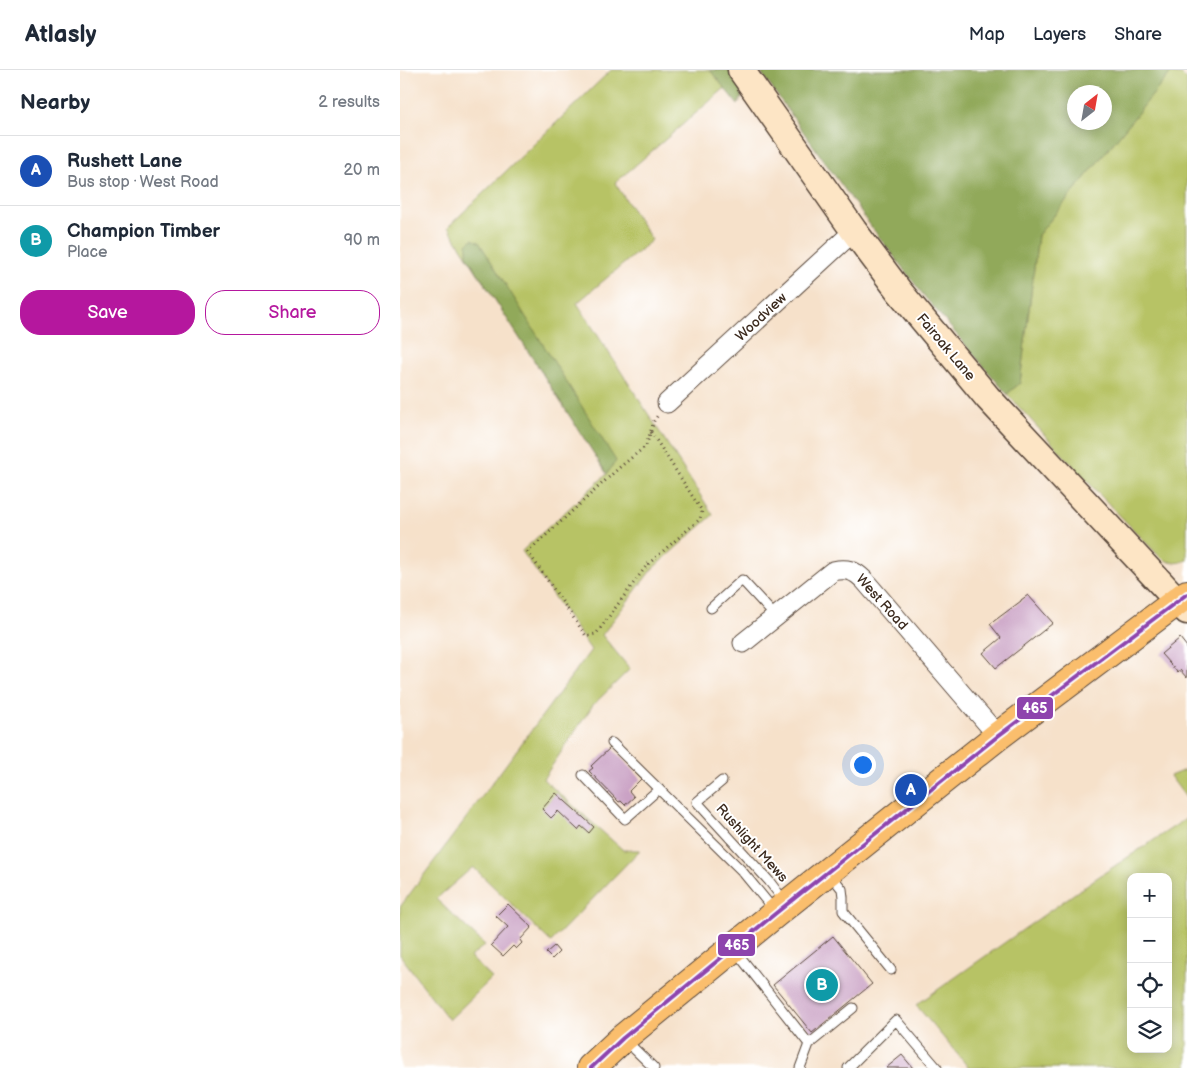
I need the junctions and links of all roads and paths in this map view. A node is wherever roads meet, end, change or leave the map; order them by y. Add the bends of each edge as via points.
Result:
1 (741, 70) edge
2 (854, 231) junction
3 (667, 403) joint
4 (650, 432) junction
5 (1184, 602) edge
6 (711, 608) dead end
7 (776, 617) junction
8 (743, 643) dead end
9 (998, 736) junction
10 (612, 743) dead end
11 (583, 776) dead end
12 (722, 781) dead end
13 (659, 789) junction
14 (828, 872) junction
15 (781, 908) junction
16 (733, 948) junction
17 (891, 970) dead end
18 (853, 1008) dead end
19 (623, 1038) junction
20 (809, 1044) junction
21 (591, 1068) edge
22 (654, 1068) edge
23 (800, 1068) edge
24 (848, 1068) edge
25 (937, 1068) edge

1 - 2 main road, Fairoak Lane
2 - 3 street, Woodview
2 - 5 main road, Fairoak Lane via 898,290 988,398
3 - 4 path
4 - 4 path via 646,446 528,552 586,636 596,634 647,565 700,519 702,511
5 - 9 highway
6 - 7 lane via 742,580
7 - 8 street, West Road
7 - 9 street, West Road via 833,572 842,569 858,574
9 - 14 highway
10 - 13 lane
11 - 13 lane via 625,819
12 - 15 lane, Rushlight Mews via 697,802 769,881
13 - 15 lane
14 - 15 highway
14 - 17 lane via 842,889 843,911
15 - 16 highway
16 - 19 highway
16 - 20 lane
18 - 20 lane
19 - 21 highway
19 - 22 lane
20 - 23 lane
24 - 25 lane via 896,1020

